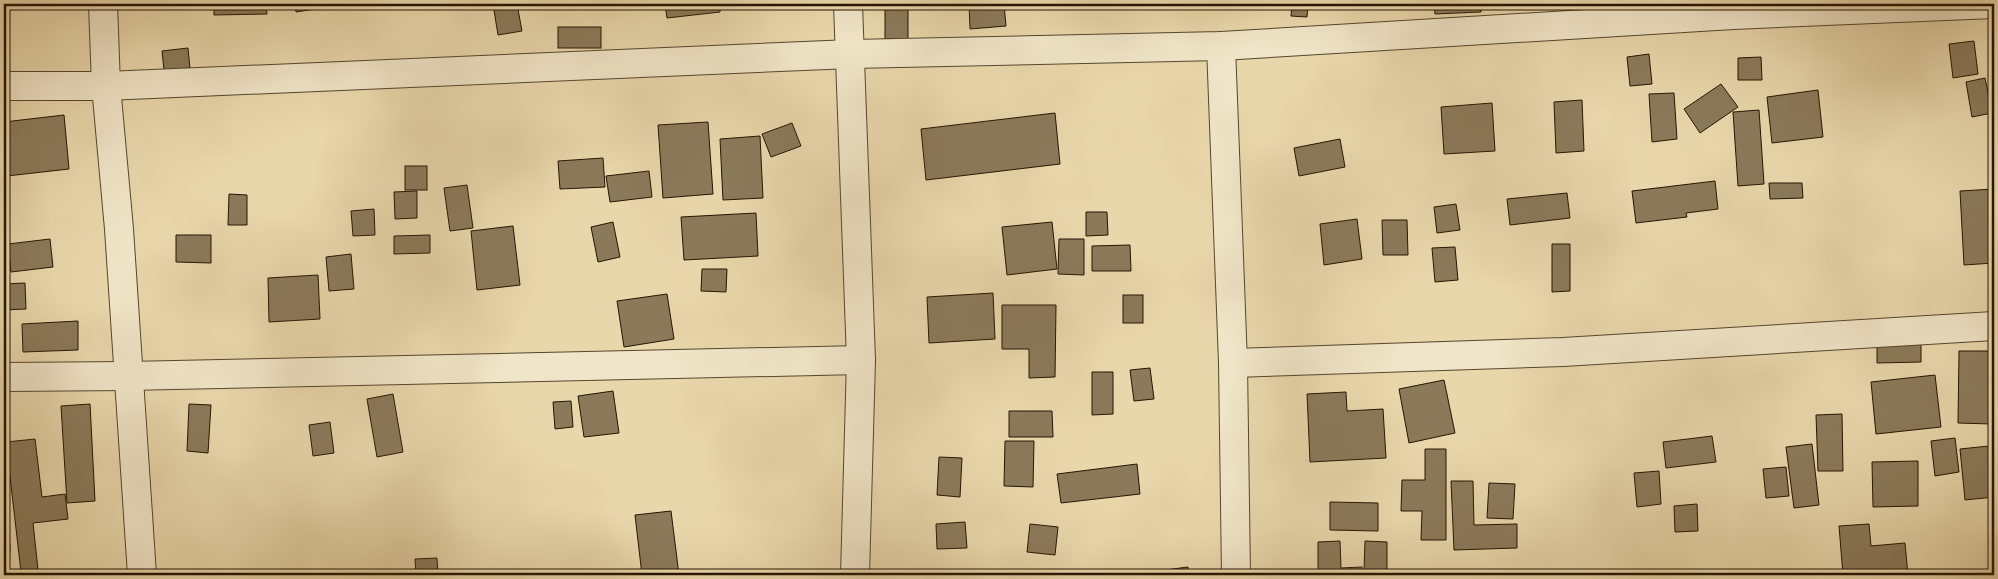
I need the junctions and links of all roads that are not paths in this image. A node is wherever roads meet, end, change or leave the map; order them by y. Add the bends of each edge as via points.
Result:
1 (103, 4) edge
2 (848, 4) edge
3 (1994, 4) edge
4 (1733, 9) edge
5 (1221, 46) junction
6 (851, 54) junction
7 (4, 86) edge
8 (106, 86) junction
9 (1994, 326) edge
10 (861, 360) junction
11 (1233, 363) junction
12 (128, 376) junction
13 (4, 377) edge
14 (142, 575) edge
15 (855, 575) edge
16 (1236, 575) edge

1 - 8 street
2 - 6 street
3 - 4 street
4 - 5 street
5 - 6 street
5 - 11 street
6 - 8 street
6 - 10 street
7 - 8 street
8 - 12 street
9 - 11 street via 1563,352
10 - 12 street
10 - 15 street
11 - 16 street
12 - 13 street
12 - 14 street

